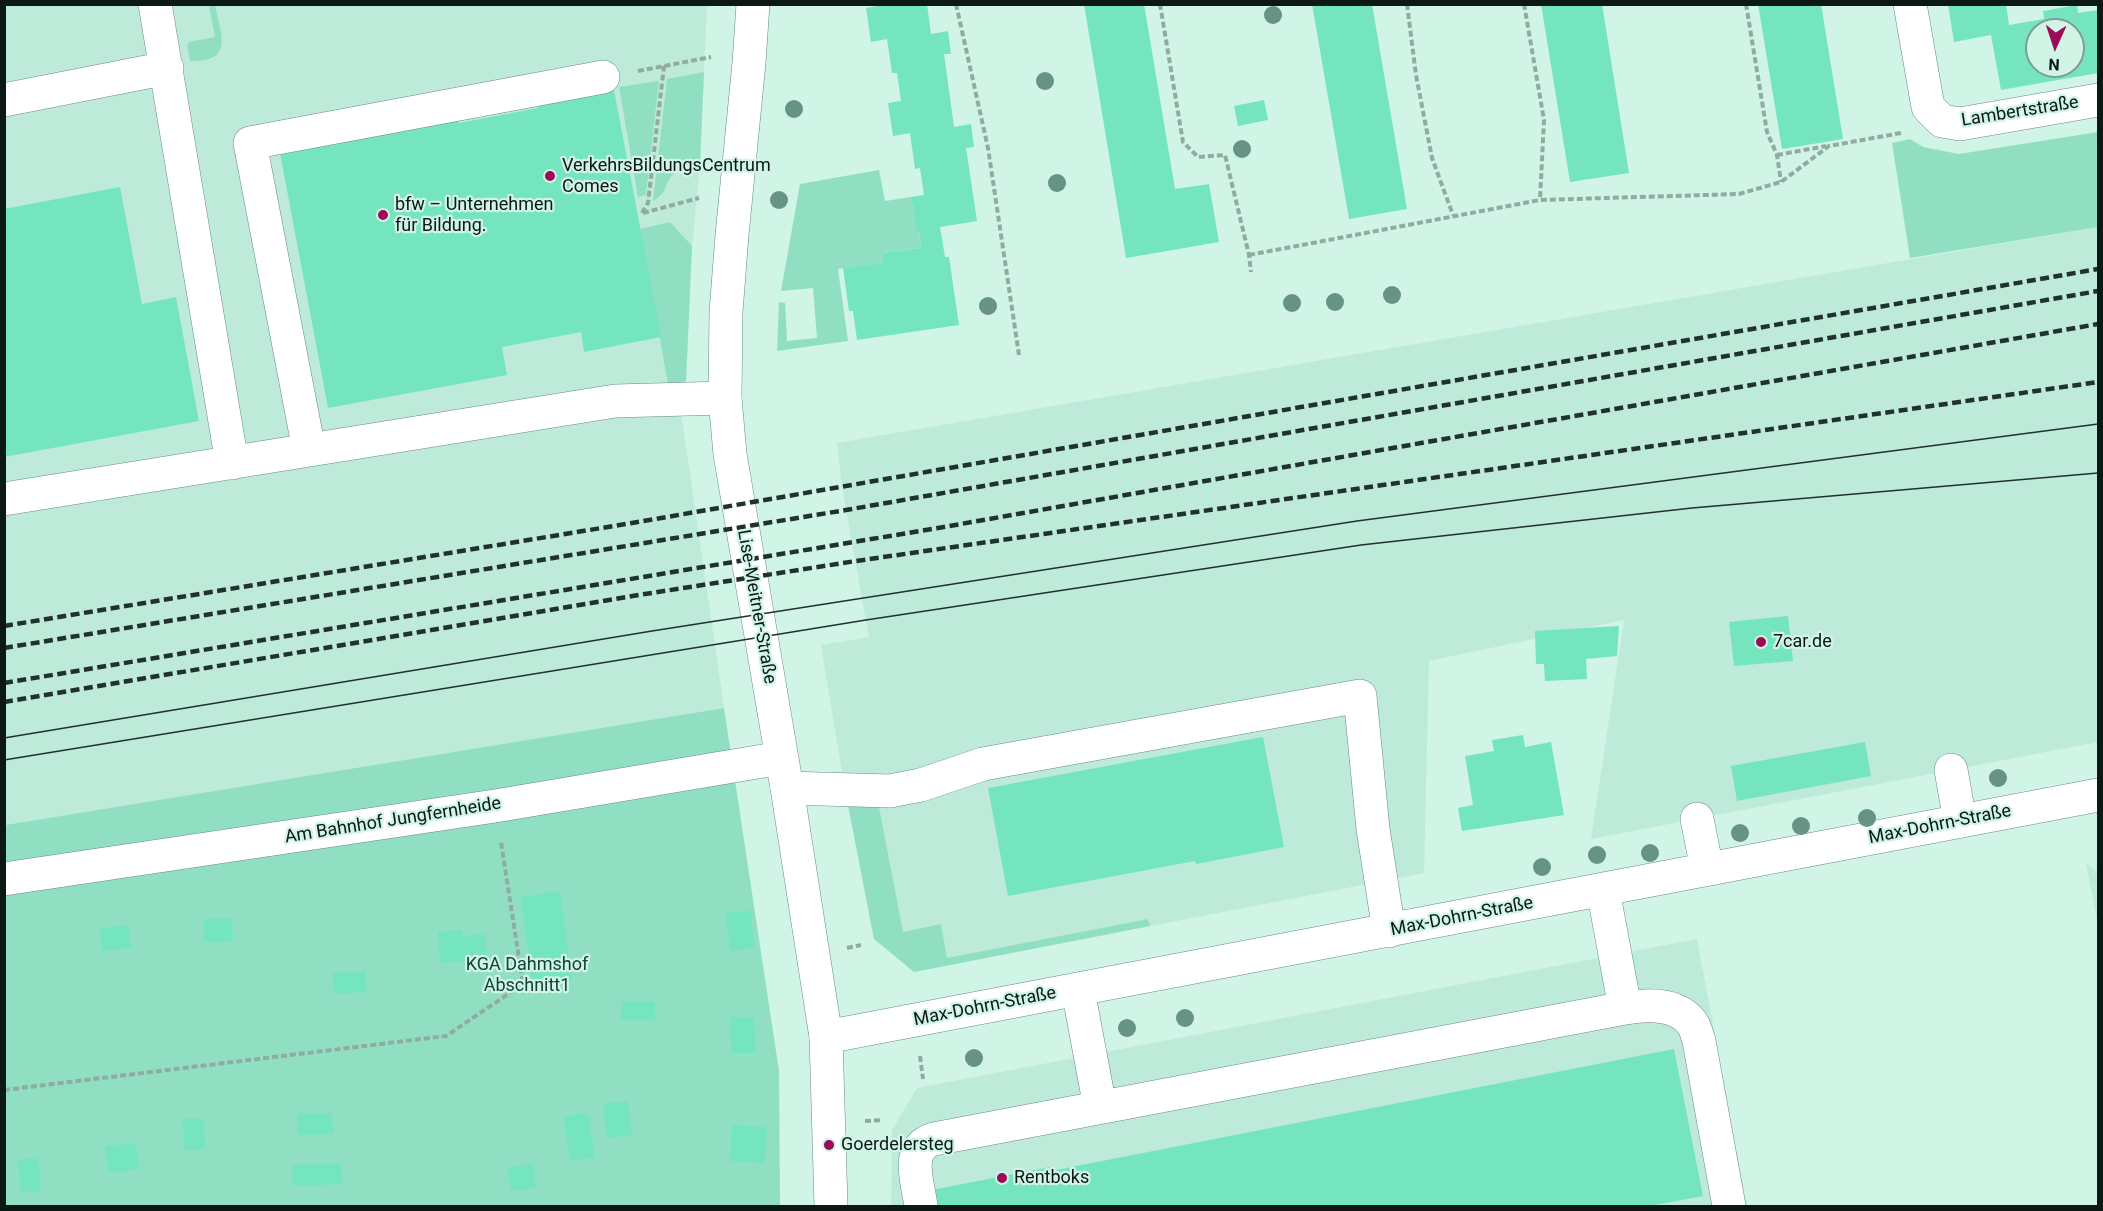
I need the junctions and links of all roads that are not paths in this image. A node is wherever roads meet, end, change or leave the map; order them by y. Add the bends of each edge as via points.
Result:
1 (155, 4) edge
2 (753, 4) edge
3 (1910, 4) edge
4 (167, 68) junction
5 (603, 76) dead end
6 (4, 99) edge
7 (2098, 100) edge
8 (725, 398) junction
9 (309, 450) junction
10 (232, 463) junction
11 (4, 499) edge
12 (1951, 770) dead end
13 (784, 773) junction
14 (2098, 795) edge
15 (1697, 819) dead end
16 (1960, 821) junction
17 (1707, 870) junction
18 (4, 879) edge
19 (1603, 890) junction
20 (1389, 931) junction
21 (1078, 990) junction
22 (1625, 1008) junction
23 (826, 1037) junction
24 (1100, 1107) junction
25 (831, 1206) edge
26 (921, 1206) edge
27 (1729, 1206) edge

1 - 4 main road
2 - 8 main road, Lise-Meitner-Straße via 726,312
3 - 7 main road, Lambertstraße via 1928,107 1942,121 1960,124
4 - 6 main road
4 - 10 main road
5 - 9 main road via 250,144
8 - 9 main road via 615,401
8 - 13 main road, Lise-Meitner-Straße via 730,454
9 - 10 main road
10 - 11 main road
12 - 16 main road
13 - 18 main road, Am Bahnhof Jungfernheide via 495,806
13 - 20 main road, Am Bahnhof Jungfernheide via 890,791 983,764 1360,696 1373,829
13 - 23 main road, Lise-Meitner-Straße
14 - 16 main road, Max-Dohrn-Straße
15 - 17 main road
16 - 17 main road, Max-Dohrn-Straße
17 - 19 main road, Max-Dohrn-Straße
19 - 20 main road, Max-Dohrn-Straße
19 - 22 main road
20 - 21 main road, Max-Dohrn-Straße
21 - 23 main road, Max-Dohrn-Straße
21 - 24 main road
22 - 24 main road
22 - 27 main road via 1656,1005 1680,1012 1694,1024
23 - 25 main road, Lise-Meitner-Straße
24 - 26 main road via 927,1141 916,1154 915,1162

